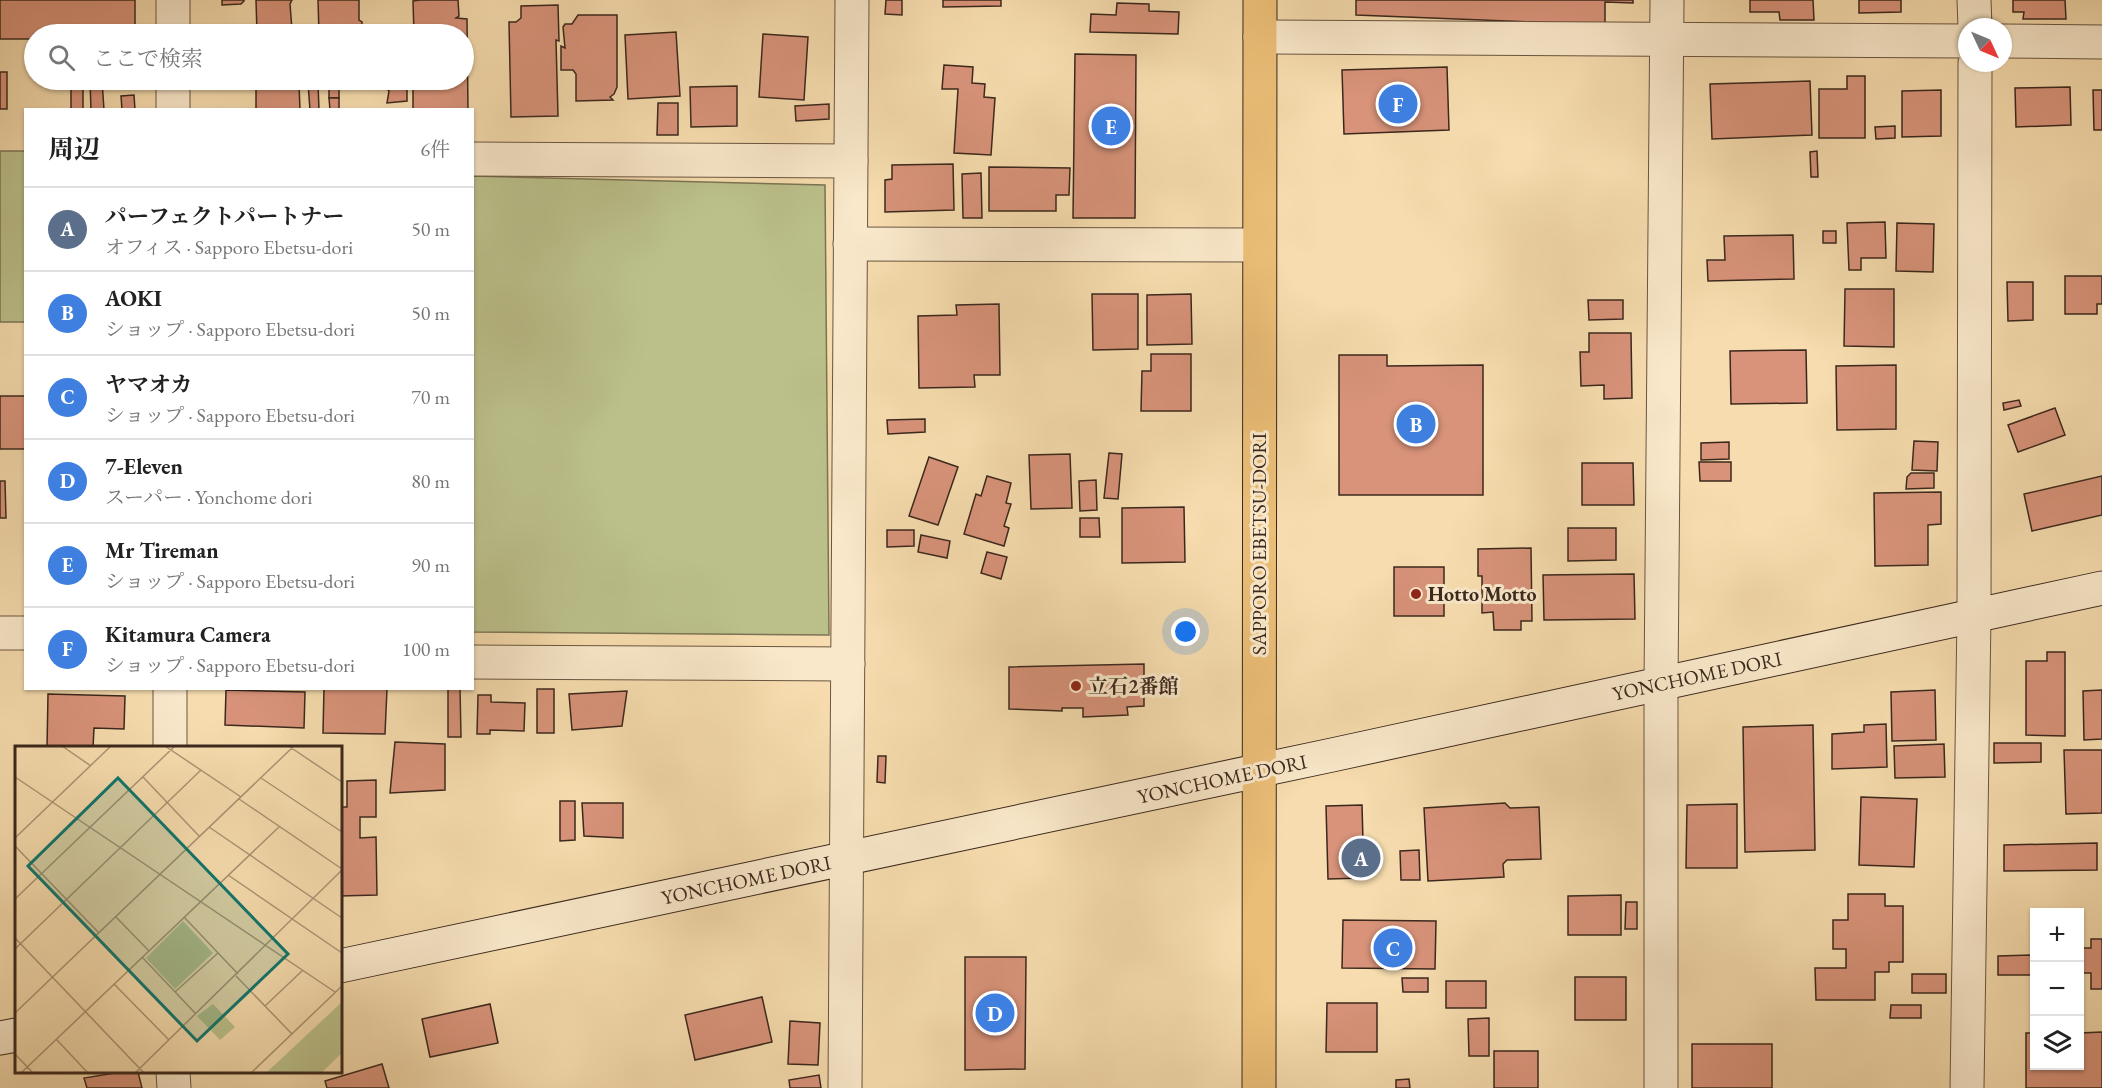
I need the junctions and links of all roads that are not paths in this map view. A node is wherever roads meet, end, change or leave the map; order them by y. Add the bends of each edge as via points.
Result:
1 (173, 0) edge
2 (852, 0) edge
3 (1260, 0) edge
4 (1667, 0) edge
5 (1974, 0) edge
6 (1974, 18) edge
7 (173, 24) edge
8 (1260, 37) junction
9 (1667, 39) junction
10 (1958, 41) edge
11 (2012, 41) edge
12 (2102, 42) edge
13 (1975, 72) edge
14 (173, 90) edge
15 (173, 108) edge
16 (474, 159) edge
17 (850, 161) junction
18 (850, 244) junction
19 (1259, 245) junction
20 (2102, 588) edge
21 (1974, 616) junction
22 (0, 633) edge
23 (24, 633) edge
24 (474, 662) edge
25 (848, 664) junction
26 (1661, 684) junction
27 (170, 690) edge
28 (170, 746) edge
29 (1258, 771) junction
30 (846, 859) junction
31 (342, 966) edge
32 (15, 1035) edge
33 (0, 1038) edge
34 (173, 1073) edge
35 (174, 1088) edge
36 (845, 1088) edge
37 (1259, 1088) edge
38 (1661, 1088) edge
39 (1967, 1088) edge

1 - 7 street
2 - 17 street
3 - 8 highway, SAPPORO EBETSU-DORI
4 - 9 street
5 - 6 street
8 - 9 street
8 - 19 highway, SAPPORO EBETSU-DORI
9 - 10 street
9 - 26 street
11 - 12 street
13 - 21 street
14 - 15 street
16 - 17 street
17 - 18 street
18 - 19 street
18 - 25 street
19 - 29 highway, SAPPORO EBETSU-DORI
20 - 21 street, YONCHOME DORI
21 - 26 street, YONCHOME DORI
21 - 39 street
22 - 23 street
24 - 25 street
25 - 30 street
26 - 29 street, YONCHOME DORI
26 - 38 street
27 - 28 street
29 - 30 street, YONCHOME DORI
29 - 37 highway, SAPPORO EBETSU-DORI
30 - 31 street, YONCHOME DORI
30 - 36 street
32 - 33 street
34 - 35 street

